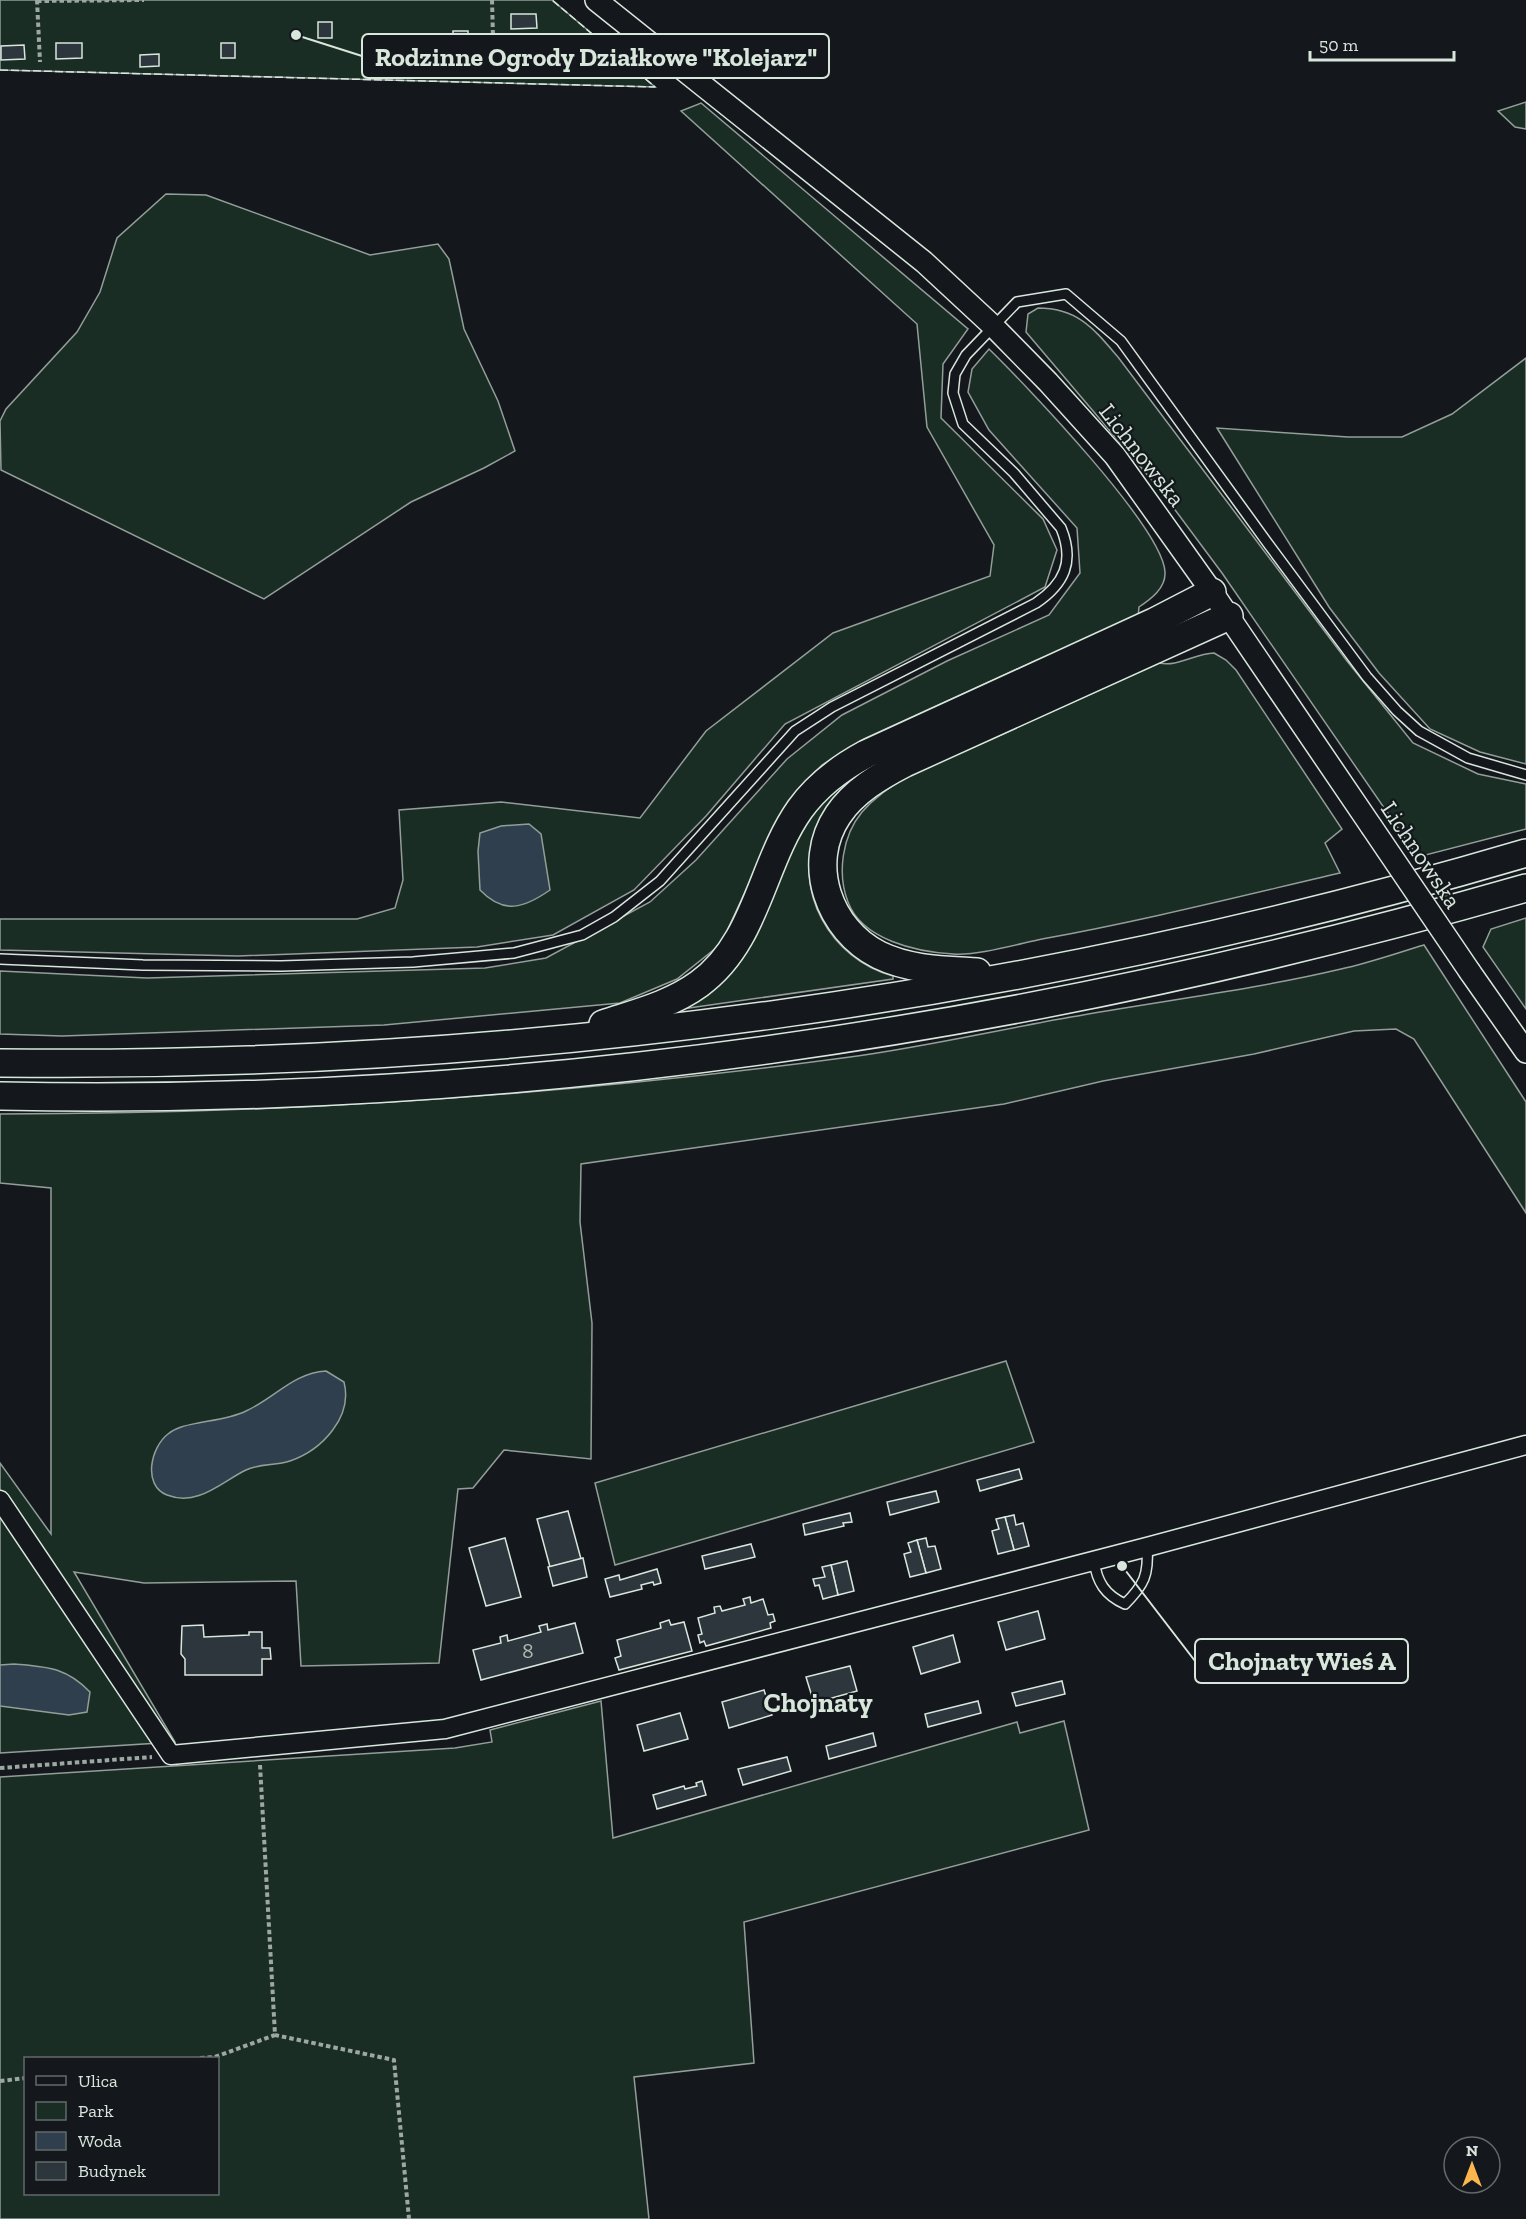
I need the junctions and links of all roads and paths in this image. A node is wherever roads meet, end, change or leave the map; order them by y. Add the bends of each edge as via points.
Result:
1 (37, 0) edge
2 (144, 0) edge
3 (492, 0) edge
4 (596, 0) edge
5 (40, 62) dead end
6 (494, 73) dead end
7 (993, 326) junction
8 (1212, 592) junction
9 (1229, 616) junction
10 (1526, 776) edge
11 (1526, 853) edge
12 (1526, 888) edge
13 (0, 959) edge
14 (1020, 975) junction
15 (555, 1040) junction
16 (1526, 1052) edge
17 (0, 1063) edge
18 (0, 1096) edge
19 (1526, 1445) edge
20 (0, 1500) edge
21 (1147, 1547) junction
22 (1094, 1561) junction
23 (259, 1746) junction
24 (171, 1755) junction
25 (0, 1768) edge
26 (275, 2035) junction
27 (215, 2057) edge
28 (24, 2078) edge
29 (0, 2081) edge
30 (409, 2219) edge

1 - 2 path
1 - 5 path
3 - 6 path
4 - 7 street, Lichnowska via 924,262
7 - 8 street, Lichnowska via 1115,456
7 - 10 lane via 1017,302 1066,294 1121,341 1290,574 1397,711 1419,731 1468,758
7 - 13 lane via 966,355 955,374 956,408 963,424 1014,472 1061,528 1065,539 1064,576 1056,588 1036,603 832,707 795,731 660,880 614,917 582,935 547,946 456,959 281,966
8 - 9 street, Lichnowska
8 - 15 main road via 848,764 818,788 796,815 744,931 710,975 670,1001
9 - 14 main road via 905,763 860,791 837,817 825,846 824,879 829,902 845,929 862,945 889,959 924,968
9 - 16 street, Lichnowska, bridge
11 - 14 main road via 1255,925
12 - 18 main road via 1322,943 1137,986 773,1048 581,1071 384,1087
14 - 15 main road via 763,1016
15 - 17 main road via 268,1059
19 - 21 street
20 - 24 street
21 - 22 street
21 - 22 lane via 1142,1588 1125,1604 1109,1596 1098,1579
22 - 23 street via 445,1729
23 - 24 street
23 - 26 path
24 - 25 path
26 - 27 path
26 - 30 path via 393,2060
28 - 29 path

